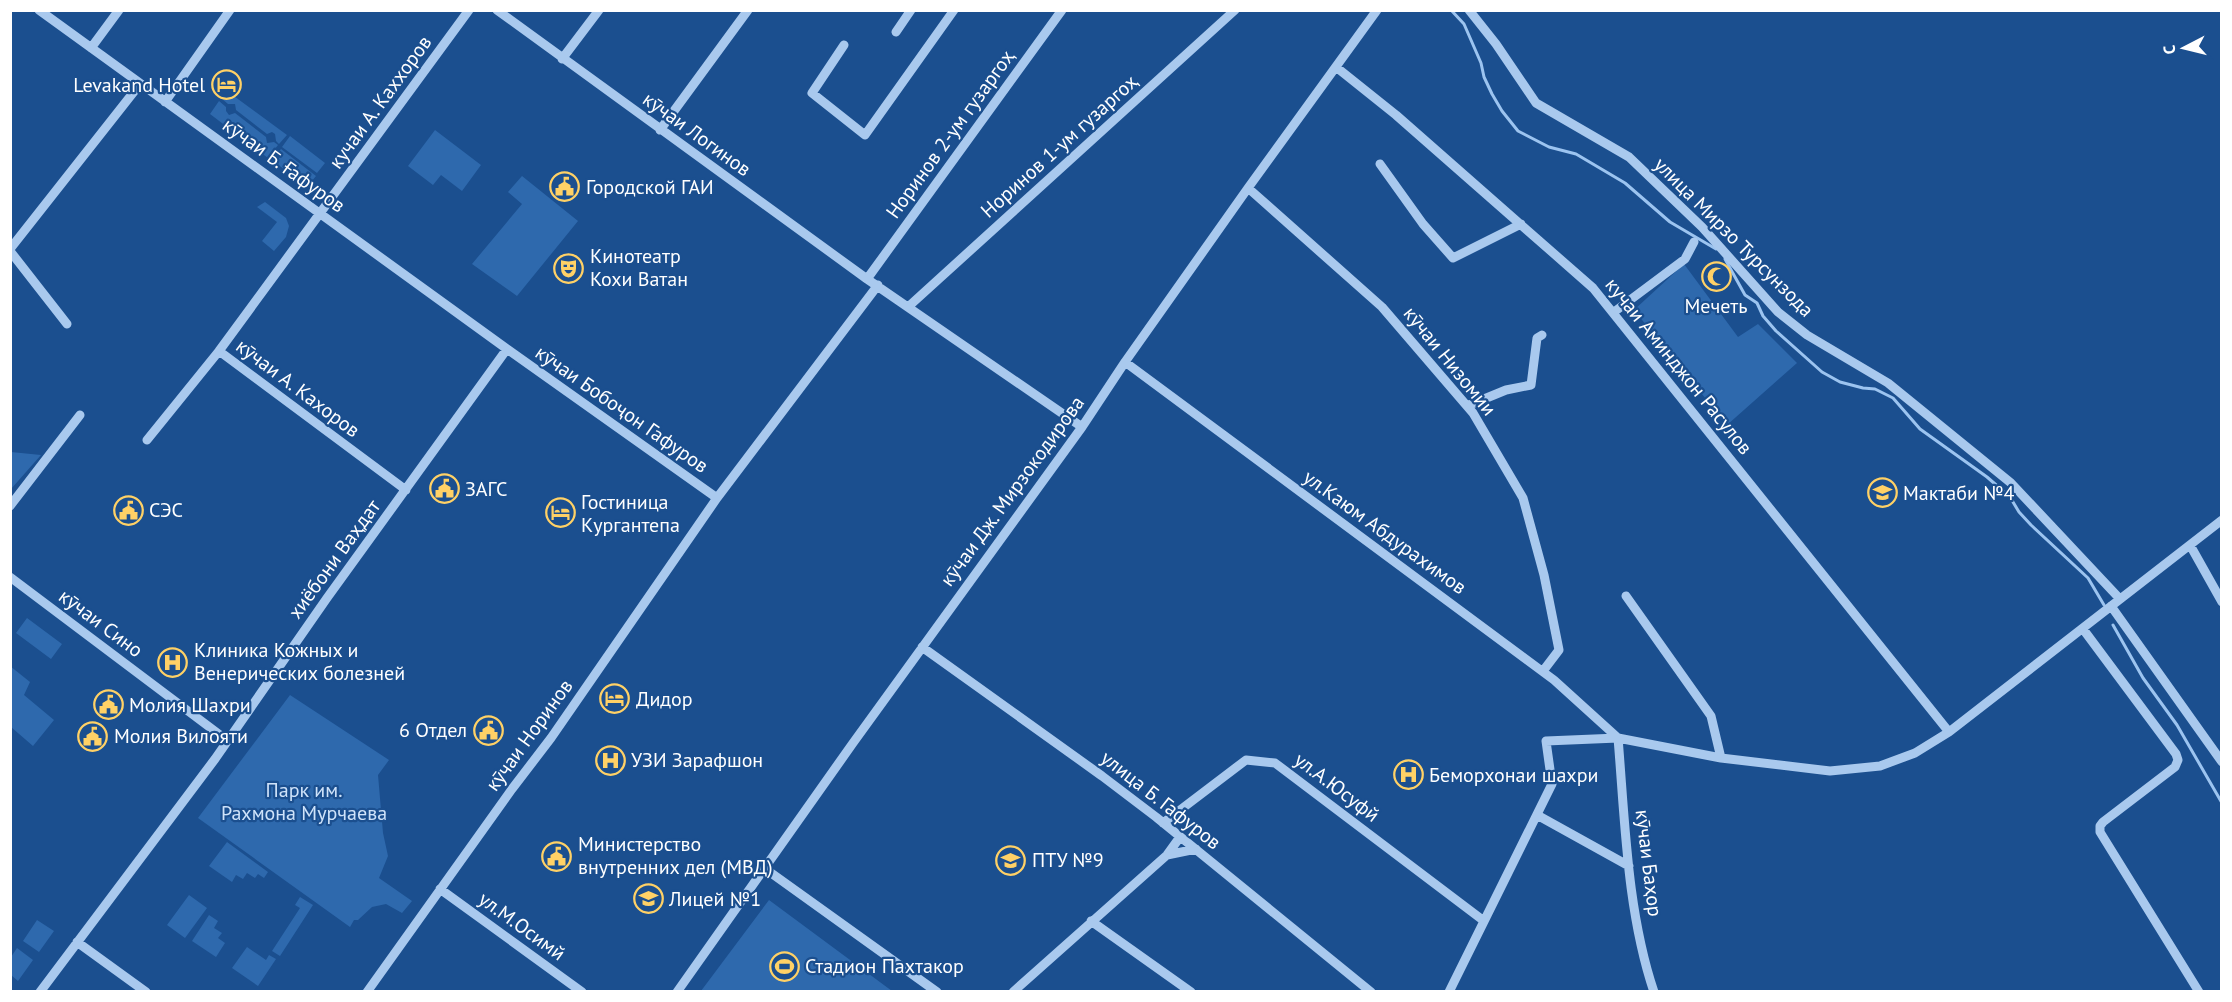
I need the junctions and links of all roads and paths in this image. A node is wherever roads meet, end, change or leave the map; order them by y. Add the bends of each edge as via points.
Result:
1 (39, 10) edge
2 (119, 10) edge
3 (230, 10) edge
4 (469, 10) edge
5 (497, 10) edge
6 (599, 10) edge
7 (748, 10) edge
8 (911, 10) edge
9 (954, 10) edge
10 (1062, 10) edge
11 (1235, 10) edge
12 (1377, 10) edge
13 (1469, 10) edge
14 (896, 32) dead end
15 (844, 45) dead end
16 (91, 48) junction
17 (562, 59) junction
18 (1336, 67) junction
19 (140, 84) junction
20 (165, 102) junction
21 (660, 130) junction
22 (1380, 164) dead end
23 (1248, 188) junction
24 (321, 214) junction
25 (1521, 224) junction
26 (1694, 242) dead end
27 (12, 244) edge
28 (867, 279) junction
29 (878, 285) junction
30 (908, 307) junction
31 (1614, 312) junction
32 (67, 324) dead end
33 (1542, 335) dead end
34 (507, 349) junction
35 (219, 351) junction
36 (1125, 362) junction
37 (1467, 406) junction
38 (80, 415) dead end
39 (1082, 427) junction
40 (147, 440) dead end
41 (406, 490) junction
42 (717, 498) junction
43 (10, 506) edge
44 (2222, 520) edge
45 (2190, 545) junction
46 (10, 576) edge
47 (1626, 596) dead end
48 (2120, 598) junction
49 (2222, 602) edge
50 (2111, 606) junction
51 (2083, 629) junction
52 (922, 647) junction
53 (1543, 671) junction
54 (1949, 732) junction
55 (1618, 738) junction
56 (228, 741) junction
57 (1721, 758) junction
58 (2222, 762) edge
59 (1537, 815) junction
60 (1163, 823) junction
61 (1180, 837) junction
62 (1196, 849) junction
63 (1167, 855) junction
64 (1629, 866) junction
65 (764, 868) junction
66 (441, 890) junction
67 (1091, 921) junction
68 (1484, 921) junction
69 (77, 942) junction
70 (40, 992) edge
71 (146, 992) edge
72 (367, 992) edge
73 (582, 992) edge
74 (677, 992) edge
75 (937, 992) edge
76 (1013, 992) edge
77 (1191, 992) edge
78 (1371, 992) edge
79 (1449, 992) edge
80 (1654, 992) edge
81 (2199, 992) edge

1 - 16 street, кӯчаи Б. Ғафуров
2 - 16 street
3 - 20 street
4 - 24 street, кучаи А. Каххоров
5 - 17 street, кӯчаи Логинов
6 - 17 street
7 - 21 street
8 - 14 street
9 - 15 street via 865,135 812,93
10 - 28 street, Норинов 2-ум гузаргоҳ
11 - 30 street, Норинов 1-ум гузаргоҳ
12 - 18 street, кӯчаи Дж. Мирзокодирова
13 - 48 street, улица Мирзо Турсунзода via 1536,103 1629,157 1701,227 1778,312 1807,335 1888,383 2011,483
16 - 19 street, кӯчаи Б. Ғафуров
17 - 21 street, кӯчаи Логинов
18 - 23 street, кӯчаи Дж. Мирзокодирова
18 - 25 street, кучаи Аминджон Расулов
19 - 20 street, кӯчаи Б. Ғафуров
19 - 27 street
20 - 24 street, кӯчаи Б. Ғафуров
21 - 28 street, кӯчаи Логинов
22 - 25 street via 1453,258
23 - 36 street, кӯчаи Дж. Мирзокодирова
23 - 37 street, кӯчаи Низомии via 1382,307
24 - 34 street, кӯчаи Б. Ғафуров
24 - 35 street, кӯчаи А. Кахоров
25 - 31 street, кучаи Аминджон Расулов via 1582,276
26 - 31 street via 1685,259
27 - 32 street
28 - 29 street, кӯчаи Логинов
29 - 30 street, кӯчаи Логинов
29 - 42 street, кӯчаи Норинов
30 - 39 street
31 - 54 street, кучаи Аминджон Расулов
33 - 37 street via 1537,338 1532,385 1506,390
34 - 41 street, хиёбони Ваҳдат
34 - 42 street, кӯчаи Бобоҷон Гафуров
35 - 40 street
35 - 41 street, кӯчаи А. Кахоров
36 - 39 street, кӯчаи Дж. Мирзокодирова
36 - 53 street, ул.Каюм Абдурахимов
37 - 53 street, кӯчаи Низомии via 1523,498 1559,650
38 - 43 street
39 - 52 street, кӯчаи Дж. Мирзокодирова
41 - 56 street, хиёбони Ваҳдат
42 - 66 street, кӯчаи Норинов
44 - 45 street
45 - 48 street
45 - 49 street
46 - 56 street, кӯчаи Сино
47 - 57 street via 1711,716
48 - 50 street
50 - 51 street
50 - 58 street
51 - 54 street
51 - 81 street via 2178,760 2175,767 2103,822 2100,832
52 - 60 street, улица Б. Гафуров
52 - 65 street, кӯчаи Дж. Мирзокодирова
53 - 55 street, ул.Каюм Абдурахимов
54 - 57 street via 1915,753 1880,766 1830,771
55 - 57 street
55 - 59 street via 1546,741 1552,784
55 - 64 street, кӯчаи Баҳор
56 - 69 street, хиёбони Ваҳдат
59 - 64 street
59 - 68 street
60 - 61 street, улица Б. Гафуров
60 - 68 street, ул.А.Юсуфй via 1246,760 1275,763
61 - 62 street, улица Б. Гафуров
61 - 63 street
62 - 63 street
62 - 78 street, улица Б. Гафуров
63 - 67 street
64 - 80 street, кӯчаи Баҳор via 1645,965
65 - 74 street, кӯчаи Дж. Мирзокодирова
65 - 75 street
66 - 72 street, кӯчаи Норинов
66 - 73 street, ул.М.Осимй
67 - 76 street
67 - 77 street
68 - 79 street
69 - 70 street, хиёбони Ваҳдат
69 - 71 street

